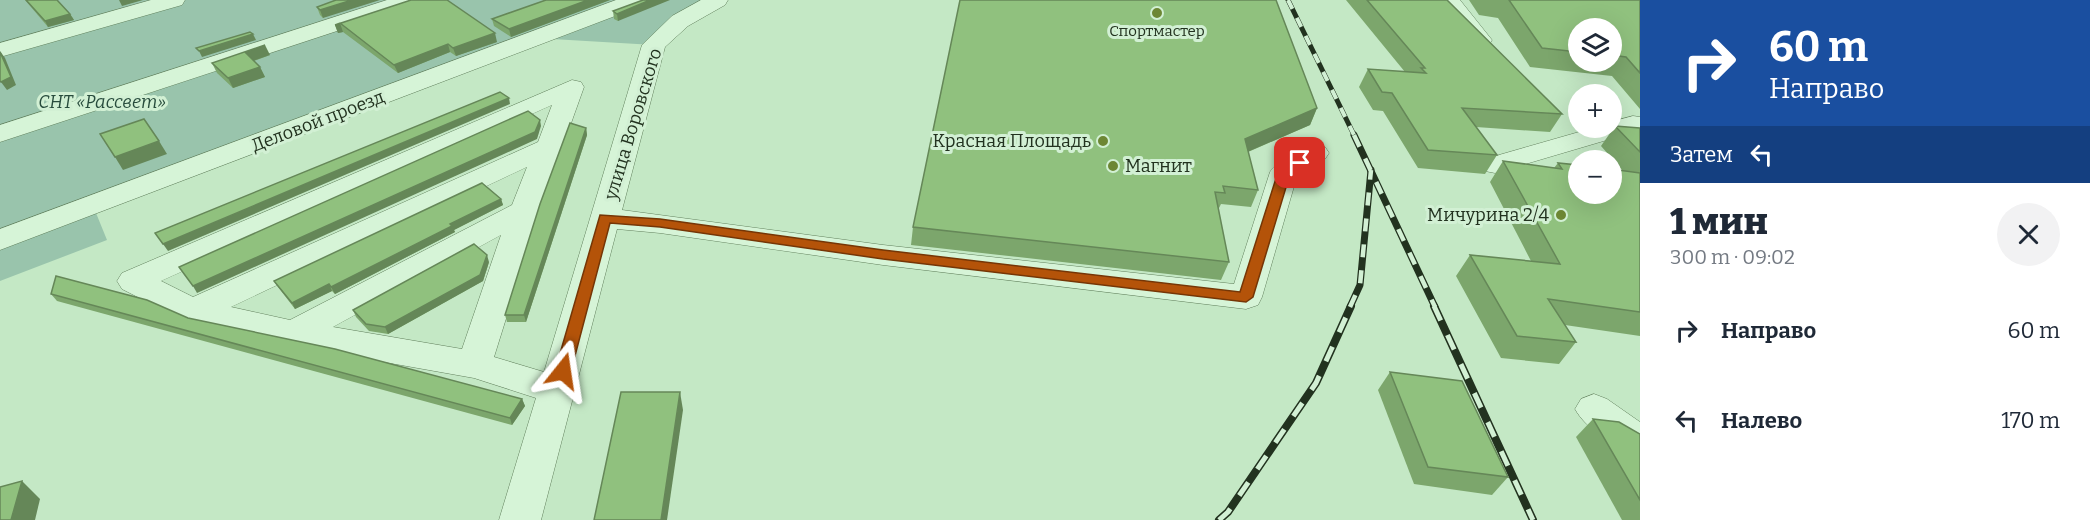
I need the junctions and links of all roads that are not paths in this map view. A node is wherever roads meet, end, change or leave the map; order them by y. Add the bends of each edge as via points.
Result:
1 (174, 0) edge
2 (408, 0) edge
3 (636, 0) edge
4 (717, 0) edge
5 (1449, 0) edge
6 (1481, 40) edge
7 (0, 50) edge
8 (1640, 125) edge
9 (0, 134) edge
10 (549, 147) junction
11 (1315, 153) dead end
12 (1495, 165) edge
13 (525, 210) junction
14 (604, 218) junction
15 (0, 240) edge
16 (193, 311) junction
17 (294, 333) junction
18 (474, 365) junction
19 (558, 390) junction
20 (1594, 409) dead end
21 (1640, 442) edge
22 (520, 520) edge

1 - 7 street
2 - 9 street
3 - 15 street, Деловой проезд
4 - 14 street, улица Воровского via 680,21 654,45
5 - 6 street
8 - 12 street
10 - 13 street
10 - 16 street
10 - 16 street via 572,87 132,281
11 - 14 street via 1284,172 1246,297
13 - 17 street
13 - 18 street
14 - 19 street, улица Воровского
16 - 17 street
17 - 18 street
18 - 19 street
19 - 22 street, улица Воровского
20 - 21 street

